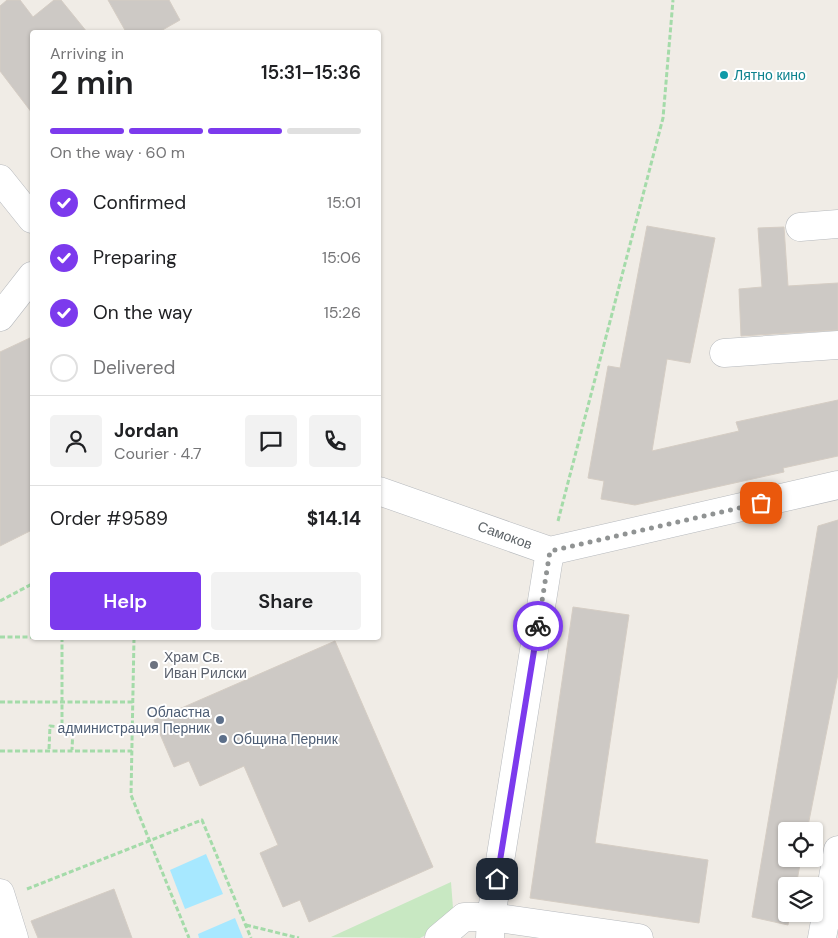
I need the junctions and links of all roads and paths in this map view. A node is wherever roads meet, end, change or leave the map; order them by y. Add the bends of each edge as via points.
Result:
1 (673, 0) edge
2 (0, 180) edge
3 (30, 217) edge
4 (838, 224) edge
5 (800, 227) dead end
6 (30, 279) edge
7 (0, 317) edge
8 (838, 345) edge
9 (724, 353) dead end
10 (838, 485) edge
11 (381, 492) edge
12 (550, 551) junction
13 (30, 585) edge
14 (0, 601) edge
15 (0, 637) edge
16 (30, 637) edge
17 (62, 640) edge
18 (134, 640) edge
19 (0, 702) edge
20 (63, 702) junction
21 (133, 702) junction
22 (62, 727) junction
23 (49, 749) junction
24 (0, 750) edge
25 (72, 750) junction
26 (132, 751) junction
27 (149, 840) junction
28 (838, 850) edge
29 (1, 896) edge
30 (246, 925) junction
31 (490, 928) edge
32 (14, 938) edge
33 (189, 938) edge
34 (251, 938) edge
35 (299, 938) edge
36 (439, 938) edge
37 (639, 938) edge
38 (822, 938) edge

1 - 12 path via 663,118
2 - 3 street
4 - 5 street
6 - 7 street
8 - 9 street
10 - 12 street, Самоков
11 - 12 street, Самоков
12 - 31 street
13 - 14 path
15 - 16 path
17 - 20 path
18 - 21 path
19 - 20 path
20 - 21 path
20 - 22 path
21 - 26 path
22 - 23 path via 50,726
22 - 25 path via 73,728
23 - 24 path
23 - 25 path
25 - 26 path
26 - 27 path via 131,796
27 - 29 path
27 - 30 path via 202,820
27 - 33 path
28 - 38 street
29 - 32 street
30 - 34 path
30 - 35 path
31 - 36 street via 464,917
31 - 37 street

